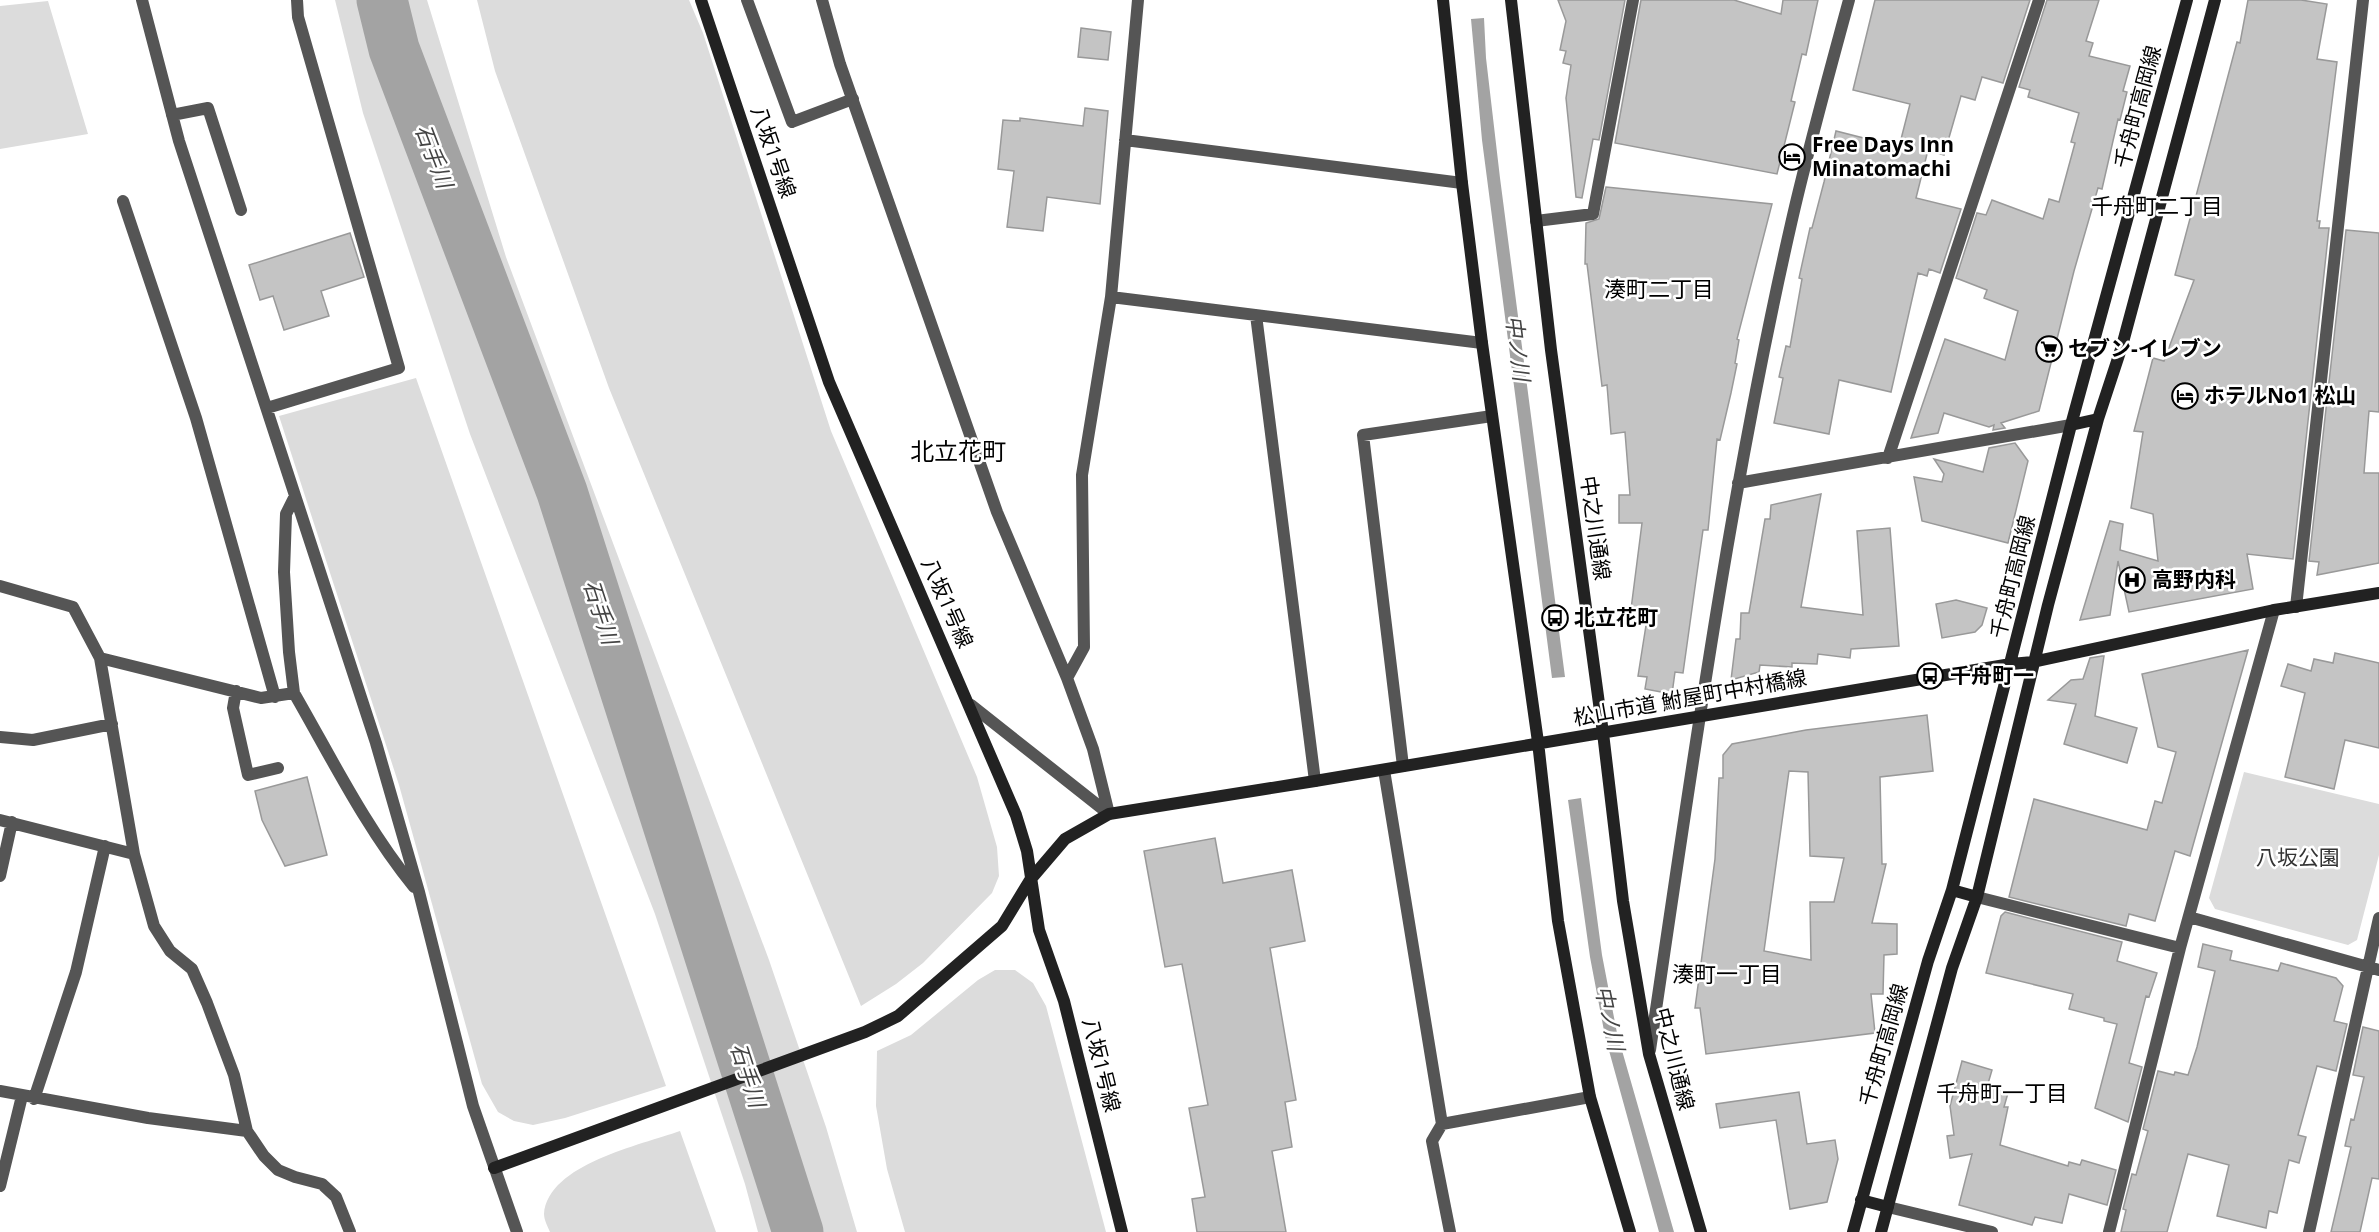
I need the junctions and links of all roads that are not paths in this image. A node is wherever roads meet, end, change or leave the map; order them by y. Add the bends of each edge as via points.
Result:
1 (142, 0) edge
2 (297, 0) edge
3 (701, 0) edge
4 (747, 0) edge
5 (822, 0) edge
6 (1137, 0) edge
7 (1443, 0) edge
8 (1511, 0) edge
9 (1634, 0) edge
10 (1849, 0) edge
11 (2039, 0) edge
12 (2187, 0) edge
13 (2214, 0) edge
14 (2363, 0) edge
15 (853, 99) junction
16 (172, 115) junction
17 (1125, 140) junction
18 (1462, 183) junction
19 (123, 201) dead end
20 (240, 210) dead end
21 (1536, 221) junction
22 (1111, 297) junction
23 (1256, 315) junction
24 (1482, 343) junction
25 (267, 408) junction
26 (1492, 416) junction
27 (2098, 419) junction
28 (2071, 425) junction
29 (1888, 458) junction
30 (1738, 483) junction
31 (295, 496) junction
32 (0, 586) edge
33 (2379, 593) edge
34 (2296, 607) junction
35 (2274, 610) junction
36 (100, 658) junction
37 (2033, 663) junction
38 (2011, 664) junction
39 (1067, 678) junction
40 (236, 692) junction
41 (294, 693) junction
42 (275, 697) junction
43 (970, 705) junction
44 (1701, 715) junction
45 (112, 724) junction
46 (1603, 733) junction
47 (0, 737) edge
48 (1538, 742) junction
49 (1403, 766) junction
50 (278, 768) dead end
51 (1384, 770) junction
52 (1315, 782) junction
53 (1109, 814) junction
54 (6, 821) edge
55 (105, 846) junction
56 (134, 854) junction
57 (0, 876) edge
58 (1030, 880) junction
59 (1952, 891) junction
60 (418, 892) junction
61 (1977, 897) junction
62 (2189, 917) junction
63 (2379, 918) edge
64 (2181, 948) junction
65 (2373, 968) edge
66 (1649, 1054) junction
67 (0, 1091) edge
68 (1590, 1097) junction
69 (28, 1098) junction
70 (1442, 1124) junction
71 (247, 1131) junction
72 (494, 1168) junction
73 (0, 1186) edge
74 (1861, 1200) junction
75 (1888, 1207) junction
76 (350, 1232) edge
77 (517, 1232) edge
78 (1122, 1232) edge
79 (1450, 1232) edge
80 (1630, 1232) edge
81 (1701, 1232) edge
82 (1852, 1232) edge
83 (1881, 1232) edge
84 (1992, 1232) edge
85 (2109, 1232) edge
86 (2309, 1232) edge

1 - 16 street
2 - 25 street via 301,28 399,368
3 - 43 street, 八坂1号線 via 829,382
4 - 15 street via 792,122
5 - 15 street
6 - 17 street
7 - 18 street
8 - 21 street, 中之川通線
9 - 21 street via 1593,214
10 - 30 street via 1791,223
11 - 29 street
12 - 28 street, 千舟町高岡線
13 - 27 street, 千舟町高岡線 via 2122,346
14 - 34 street
15 - 39 street via 997,512
16 - 20 street via 208,108
16 - 25 street
17 - 18 street
17 - 22 street
18 - 24 street
19 - 42 street via 196,418
21 - 46 street, 中之川通線
22 - 23 street
22 - 39 street via 1082,475 1084,647
23 - 24 street
23 - 52 street
24 - 26 street
25 - 31 street
26 - 48 street
26 - 49 street via 1363,435
27 - 28 street
27 - 37 street, 千舟町高岡線
28 - 29 street
28 - 38 street, 千舟町高岡線
29 - 30 street
30 - 44 street
31 - 41 street via 286,514 284,572
31 - 60 street via 376,743
32 - 36 street via 73,606
33 - 34 street, 松山市道 鮒屋町中村橋線
34 - 35 street, 松山市道 鮒屋町中村橋線
35 - 37 street, 松山市道 鮒屋町中村橋線
35 - 62 street
36 - 40 street
36 - 45 street
37 - 38 street, 松山市道 鮒屋町中村橋線
37 - 61 street, 千舟町高岡線
38 - 44 street, 松山市道 鮒屋町中村橋線
38 - 59 street, 千舟町高岡線
39 - 53 street via 1093,749
40 - 42 street
40 - 50 street via 233,708 248,775
41 - 42 street
41 - 60 street via 370,825
43 - 53 street
43 - 58 street, 八坂1号線 via 1016,815 1027,851
44 - 46 street, 松山市道 鮒屋町中村橋線
44 - 66 street
45 - 47 street via 33,740
45 - 56 street
46 - 48 street, 松山市道 鮒屋町中村橋線
46 - 66 street, 中之川通線 via 1623,900
48 - 49 street, 松山市道 鮒屋町中村橋線
48 - 68 street via 1558,921
49 - 51 street, 松山市道 鮒屋町中村橋線
51 - 52 street, 松山市道 鮒屋町中村橋線
51 - 70 street
52 - 53 street, 松山市道 鮒屋町中村橋線
53 - 58 street, 松山市道 鮒屋町中村橋線 via 1065,839
54 - 55 street
54 - 57 street
55 - 56 street
55 - 69 street via 76,972
56 - 71 street via 154,926 170,951 192,969 207,1003 234,1075
58 - 72 street, 松山市道 鮒屋町中村橋線 via 1002,926 898,1016 865,1032
58 - 78 street, 八坂1号線 via 1039,930 1064,1001
59 - 61 street
59 - 74 street, 千舟町高岡線
60 - 72 street via 473,1106
61 - 64 street
61 - 75 street, 千舟町高岡線 via 1953,968
62 - 64 street
62 - 65 street
63 - 65 street
64 - 85 street
65 - 86 street
66 - 81 street, 中之川通線
67 - 69 street
68 - 70 street
68 - 80 street
69 - 71 street
69 - 73 street
70 - 79 street via 1432,1141
71 - 76 street via 278,1170 322,1184 336,1197
72 - 77 street
74 - 75 street
74 - 82 street, 千舟町高岡線
75 - 83 street, 千舟町高岡線
75 - 84 street

